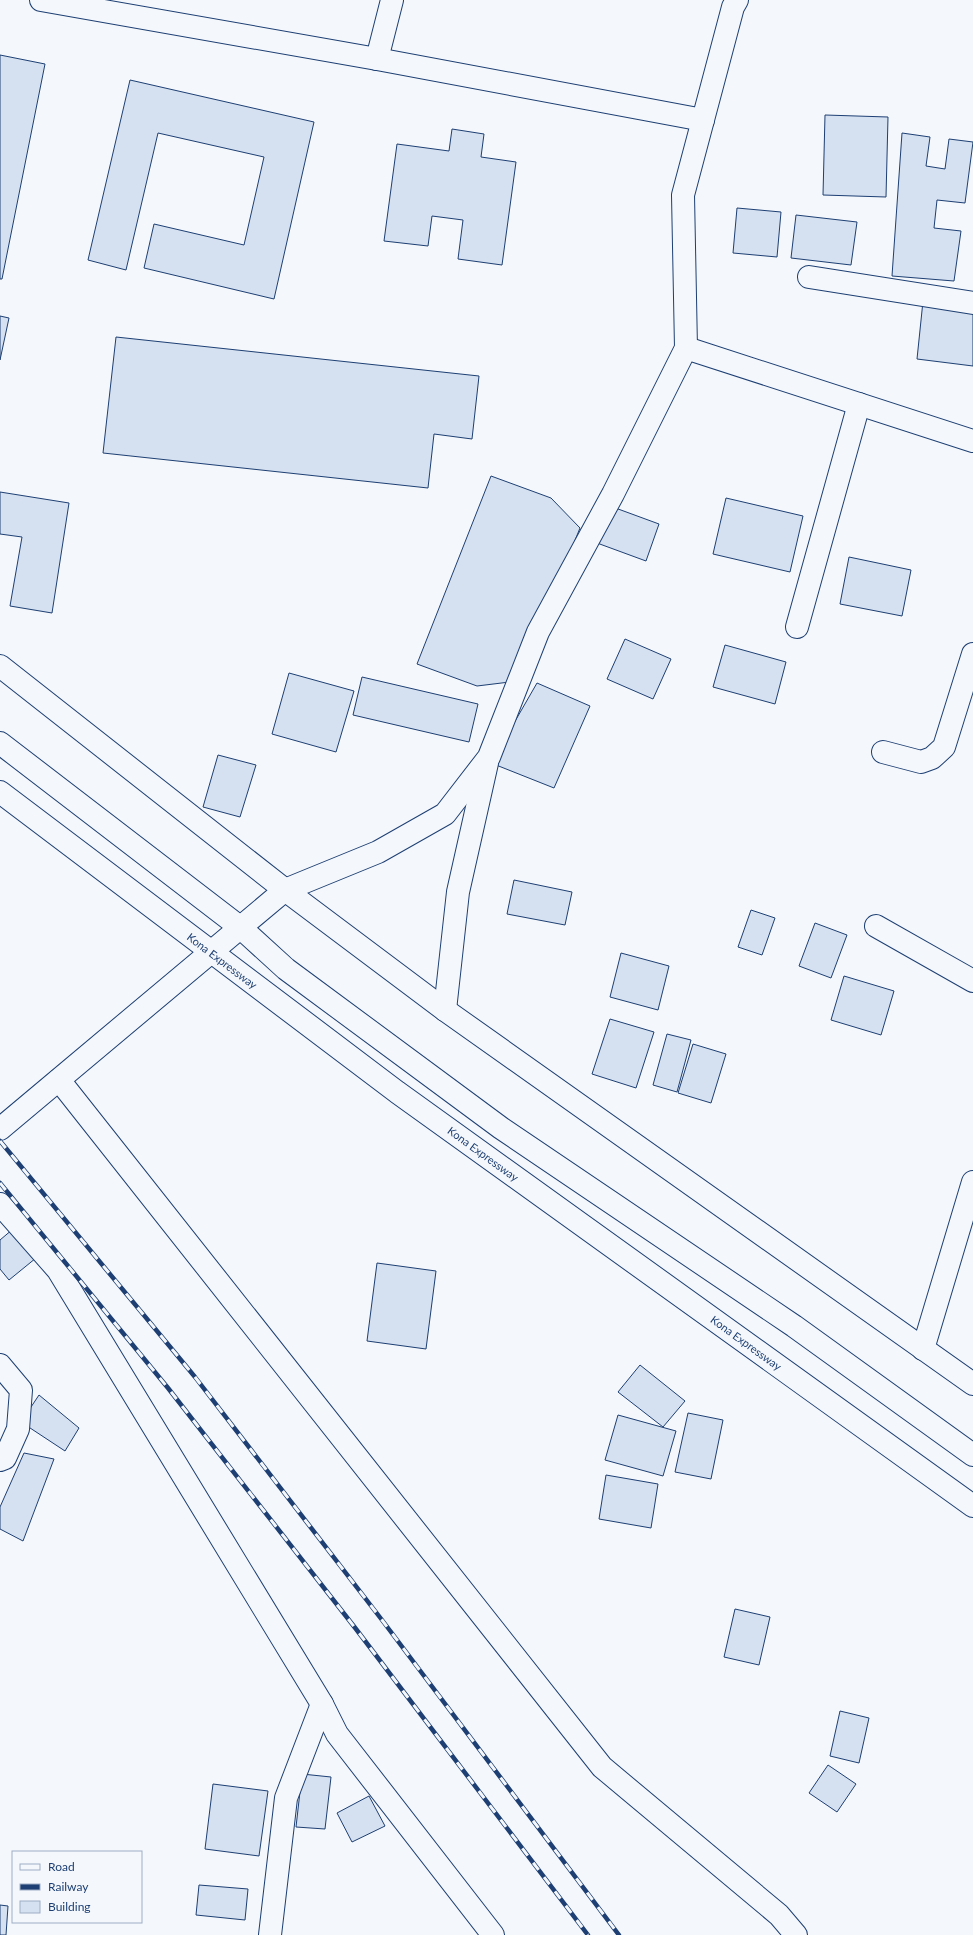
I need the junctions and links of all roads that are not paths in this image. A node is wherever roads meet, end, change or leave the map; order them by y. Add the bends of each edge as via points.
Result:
1 (41, 0) edge
2 (392, 0) edge
3 (737, 0) edge
4 (377, 59) junction
5 (702, 120) junction
6 (809, 276) dead end
7 (973, 303) edge
8 (686, 348) junction
9 (859, 404) junction
10 (973, 442) edge
11 (797, 627) dead end
12 (973, 654) edge
13 (0, 666) edge
14 (0, 743) edge
15 (883, 752) dead end
16 (488, 757) junction
17 (0, 792) edge
18 (284, 890) junction
19 (876, 926) dead end
20 (241, 928) junction
21 (211, 952) junction
22 (973, 981) edge
23 (445, 1010) junction
24 (58, 1080) junction
25 (0, 1128) edge
26 (973, 1182) edge
27 (0, 1204) edge
28 (922, 1349) junction
29 (0, 1365) edge
30 (973, 1384) edge
31 (973, 1455) edge
32 (0, 1460) edge
33 (973, 1506) edge
34 (322, 1704) junction
35 (270, 1935) edge
36 (493, 1935) edge
37 (796, 1935) edge

1 - 4 main road
2 - 4 main road
3 - 5 main road
4 - 5 main road
5 - 8 main road via 683,195
6 - 7 main road
8 - 9 main road
8 - 16 main road via 613,494 538,632
9 - 10 main road
9 - 11 main road
12 - 15 main road via 944,747 932,758 921,762
13 - 18 main road
14 - 20 main road
16 - 18 main road via 445,814 378,852
16 - 23 main road via 458,892
17 - 21 main road, Kona Expressway
18 - 20 main road
18 - 23 main road
19 - 22 main road
20 - 21 main road
20 - 31 main road via 286,969 501,1128 794,1326
21 - 24 main road
21 - 33 main road, Kona Expressway via 397,1092
23 - 28 main road
24 - 25 main road
24 - 37 main road via 602,1767 751,1890 779,1915
26 - 28 main road
27 - 34 main road via 58,1270
28 - 30 main road
29 - 32 main road via 21,1390 18,1429 5,1458
34 - 35 main road via 286,1798
34 - 36 main road via 337,1734

